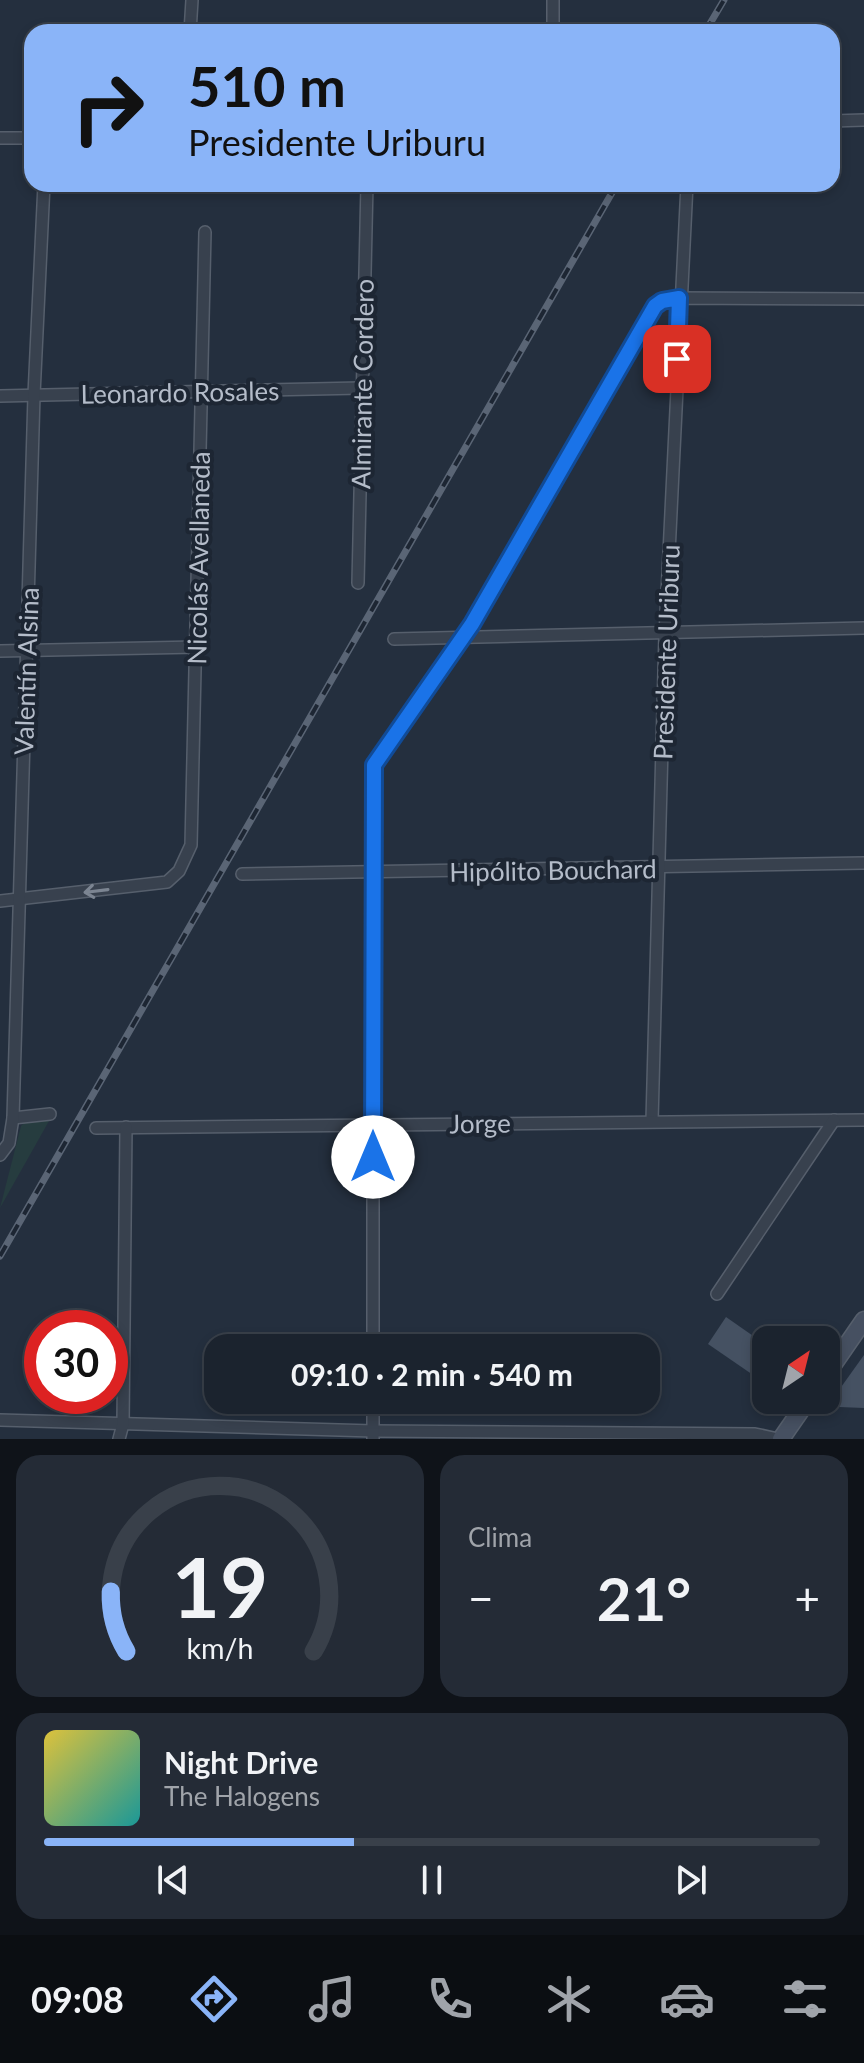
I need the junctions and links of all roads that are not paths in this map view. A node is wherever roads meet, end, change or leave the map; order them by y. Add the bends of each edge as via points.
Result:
1 (192, 0) edge
2 (553, 0) edge
3 (190, 24) edge
4 (553, 24) edge
5 (864, 120) edge
6 (840, 121) edge
7 (0, 138) edge
8 (24, 138) edge
9 (44, 192) edge
10 (367, 192) edge
11 (686, 192) edge
12 (205, 232) dead end
13 (679, 298) junction
14 (864, 299) edge
15 (361, 388) junction
16 (201, 392) junction
17 (34, 395) junction
18 (0, 396) edge
19 (358, 583) dead end
20 (864, 628) edge
21 (665, 635) junction
22 (461, 638) junction
23 (394, 639) dead end
24 (197, 647) junction
25 (0, 651) edge
26 (27, 651) junction
27 (864, 863) edge
28 (660, 868) junction
29 (375, 873) junction
30 (242, 874) dead end
31 (18, 900) junction
32 (0, 901) edge
33 (50, 1114) dead end
34 (13, 1118) junction
35 (834, 1120) junction
36 (864, 1120) edge
37 (652, 1121) junction
38 (373, 1125) junction
39 (126, 1127) junction
40 (96, 1128) dead end
41 (0, 1156) edge
42 (717, 1294) dead end
43 (861, 1329) edge
44 (373, 1334) edge
45 (840, 1357) edge
46 (373, 1414) edge
47 (798, 1414) edge
48 (0, 1420) edge
49 (123, 1424) junction
50 (373, 1435) edge
51 (474, 1435) edge
52 (119, 1439) edge
53 (780, 1439) edge

1 - 3 street
2 - 4 street
5 - 6 street
7 - 8 street
9 - 17 street, Valentín Alsina
10 - 15 street, Almirante Cordero
11 - 13 street, Presidente Uriburu
12 - 16 street, Nicolás Avellaneda
13 - 14 street
13 - 21 street, Presidente Uriburu
13 - 22 street via 662,301 651,312
15 - 16 street, Leonardo Rosales
15 - 19 street, Almirante Cordero
16 - 17 street, Leonardo Rosales
16 - 24 street, Nicolás Avellaneda
17 - 18 street, Leonardo Rosales
17 - 26 street, Valentín Alsina
20 - 21 street
21 - 22 street
21 - 28 street, Presidente Uriburu
22 - 23 street
22 - 29 street via 374,765
24 - 26 street
24 -> 31 street, Nicolás Avellaneda via 194,832 173,878
25 - 26 street
26 - 31 street, Valentín Alsina
27 - 28 street, Hipólito Bouchard
28 - 29 street, Hipólito Bouchard
28 - 37 street, Presidente Uriburu
29 - 30 street, Hipólito Bouchard
29 - 38 street
31 - 32 street
31 - 34 street, Valentín Alsina
33 - 34 street
34 - 41 street, Valentín Alsina via 9,1143
35 - 36 street, Jorge
35 - 37 street, Jorge
35 - 42 street
37 - 38 street, Jorge
38 - 39 street, Jorge
38 - 44 street
39 - 40 street, Jorge
39 - 49 street
43 - 45 main road
46 - 50 street
47 - 53 main road
48 - 49 street
49 - 50 street
49 - 52 street
50 - 51 street
51 - 53 street via 755,1434

